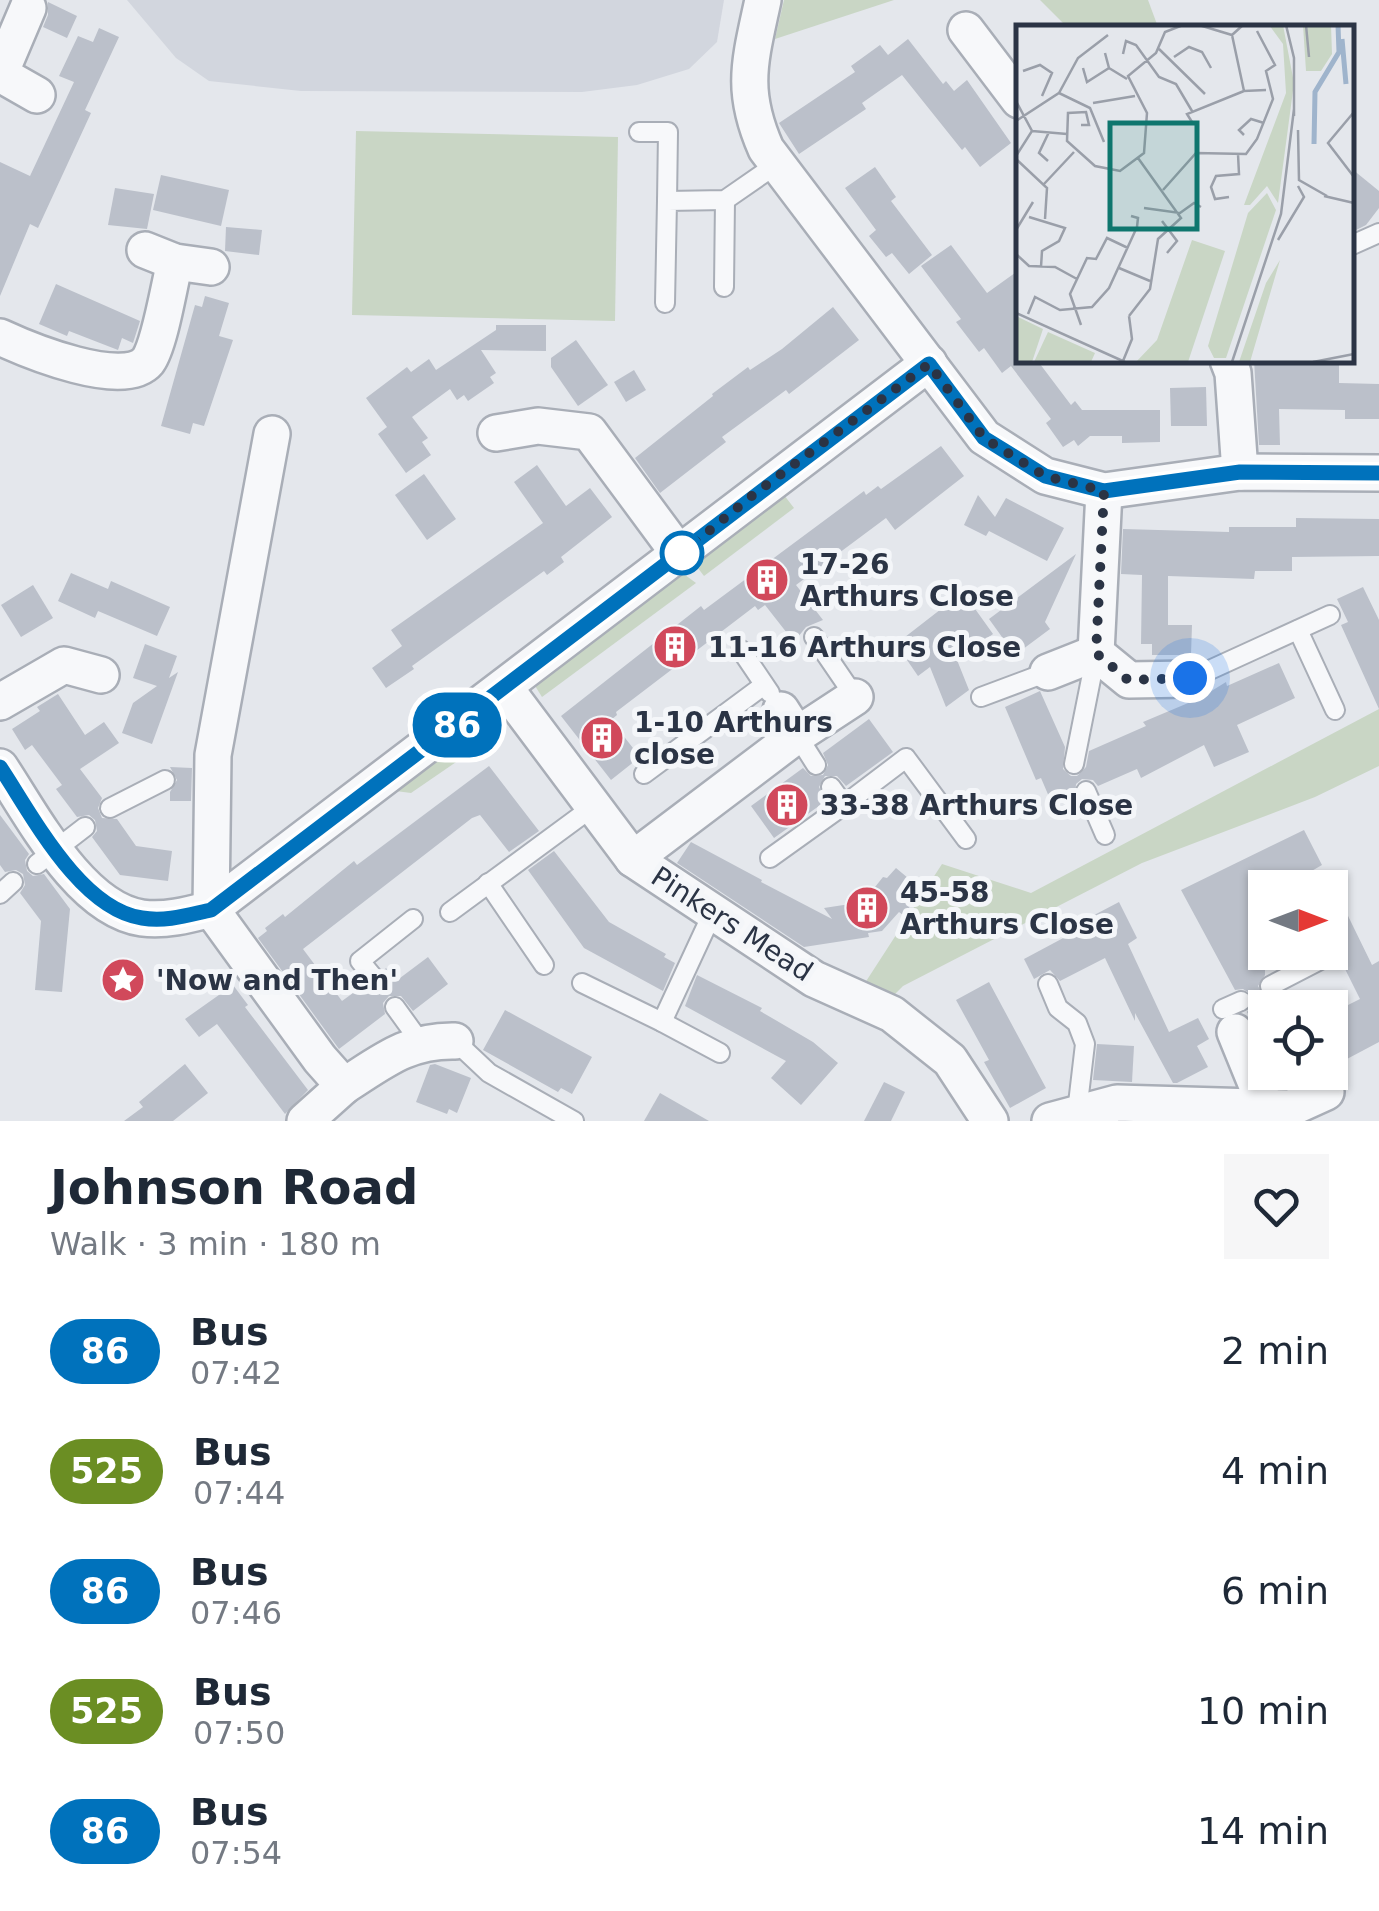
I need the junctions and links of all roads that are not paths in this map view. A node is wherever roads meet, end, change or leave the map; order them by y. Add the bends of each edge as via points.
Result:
1 (763, 0) edge
2 (28, 8) dead end
3 (966, 30) dead end
4 (0, 74) edge
5 (36, 95) dead end
6 (1016, 96) edge
7 (640, 132) dead end
8 (778, 164) junction
9 (725, 200) junction
10 (667, 201) junction
11 (1379, 233) edge
12 (1354, 244) edge
13 (211, 267) dead end
14 (724, 287) dead end
15 (665, 303) dead end
16 (0, 336) edge
17 (1229, 362) edge
18 (929, 364) junction
19 (272, 434) dead end
20 (496, 434) dead end
21 (1240, 472) junction
22 (1379, 473) edge
23 (1104, 491) junction
24 (680, 555) junction
25 (1330, 615) dead end
26 (1298, 630) junction
27 (814, 636) dead end
28 (741, 650) dead end
29 (1096, 653) junction
30 (1048, 672) joint
31 (101, 675) dead end
32 (1190, 678) joint
33 (505, 688) junction
34 (856, 696) joint
35 (981, 698) dead end
36 (0, 702) edge
37 (781, 710) junction
38 (1335, 710) dead end
39 (1074, 764) dead end
40 (816, 765) dead end
41 (0, 768) edge
42 (644, 774) dead end
43 (165, 780) dead end
44 (830, 787) dead end
45 (1086, 791) dead end
46 (844, 805) junction
47 (594, 806) junction
48 (110, 808) dead end
49 (85, 827) dead end
50 (1105, 835) dead end
51 (966, 840) dead end
52 (46, 857) junction
53 (770, 858) dead end
54 (633, 859) junction
55 (488, 883) junction
56 (211, 910) junction
57 (450, 912) dead end
58 (712, 912) junction
59 (412, 920) dead end
60 (544, 966) dead end
61 (1302, 970) edge
62 (374, 978) dead end
63 (582, 983) dead end
64 (1048, 984) dead end
65 (1270, 986) dead end
66 (394, 1007) dead end
67 (1233, 1014) dead end
68 (662, 1022) junction
69 (438, 1042) junction
70 (720, 1053) dead end
71 (344, 1086) junction
72 (1326, 1092) dead end
73 (1285, 1112) edge
74 (1158, 1113) edge
75 (1064, 1116) edge
76 (305, 1121) edge
77 (574, 1121) edge
78 (990, 1121) edge

1 - 8 street via 748,86 753,119
2 - 4 street
3 - 6 street
4 - 5 street
7 - 10 lane via 668,132
8 - 9 lane
8 - 18 street
9 - 10 lane
9 - 14 lane
10 - 15 lane
11 - 12 lane
13 - 16 street via 160,256 154,349 146,364 129,372 31,351
17 - 21 street
18 - 23 street via 984,438 1045,476
18 - 24 street
19 - 56 street via 213,755
20 - 24 street via 538,426 589,432
21 - 22 street
21 - 23 street
23 - 29 street
24 - 33 street
25 - 26 lane
26 - 32 lane
26 - 38 lane
27 - 34 lane
28 - 37 lane
29 - 30 street
29 - 32 street via 1128,680
29 - 39 lane
30 - 35 lane
31 - 36 street via 64,664
33 - 47 street, Pinkers Mead
33 - 56 street
34 - 37 street
37 - 40 lane
37 - 42 lane
37 - 54 street
41 - 52 street
43 - 48 lane
44 - 46 lane
45 - 50 lane
46 - 51 lane via 906,758
46 - 53 lane
47 - 54 street, Pinkers Mead
47 - 55 lane
49 - 52 lane
52 - 56 street via 122,913 172,919
54 - 58 street, Pinkers Mead
55 - 57 lane
55 - 60 lane
56 - 71 street
58 - 68 lane
58 - 78 street, Pinkers Mead via 814,980 892,1014 950,1060
59 - 62 lane via 360,960
61 - 65 lane
63 - 68 lane
64 - 75 lane via 1058,1008 1078,1023 1085,1044
66 - 69 lane
67 - 73 street
68 - 70 lane
69 - 71 street via 398,1051
69 - 77 lane
71 - 76 street
72 - 73 street
73 - 74 street
74 - 75 street via 1117,1102

